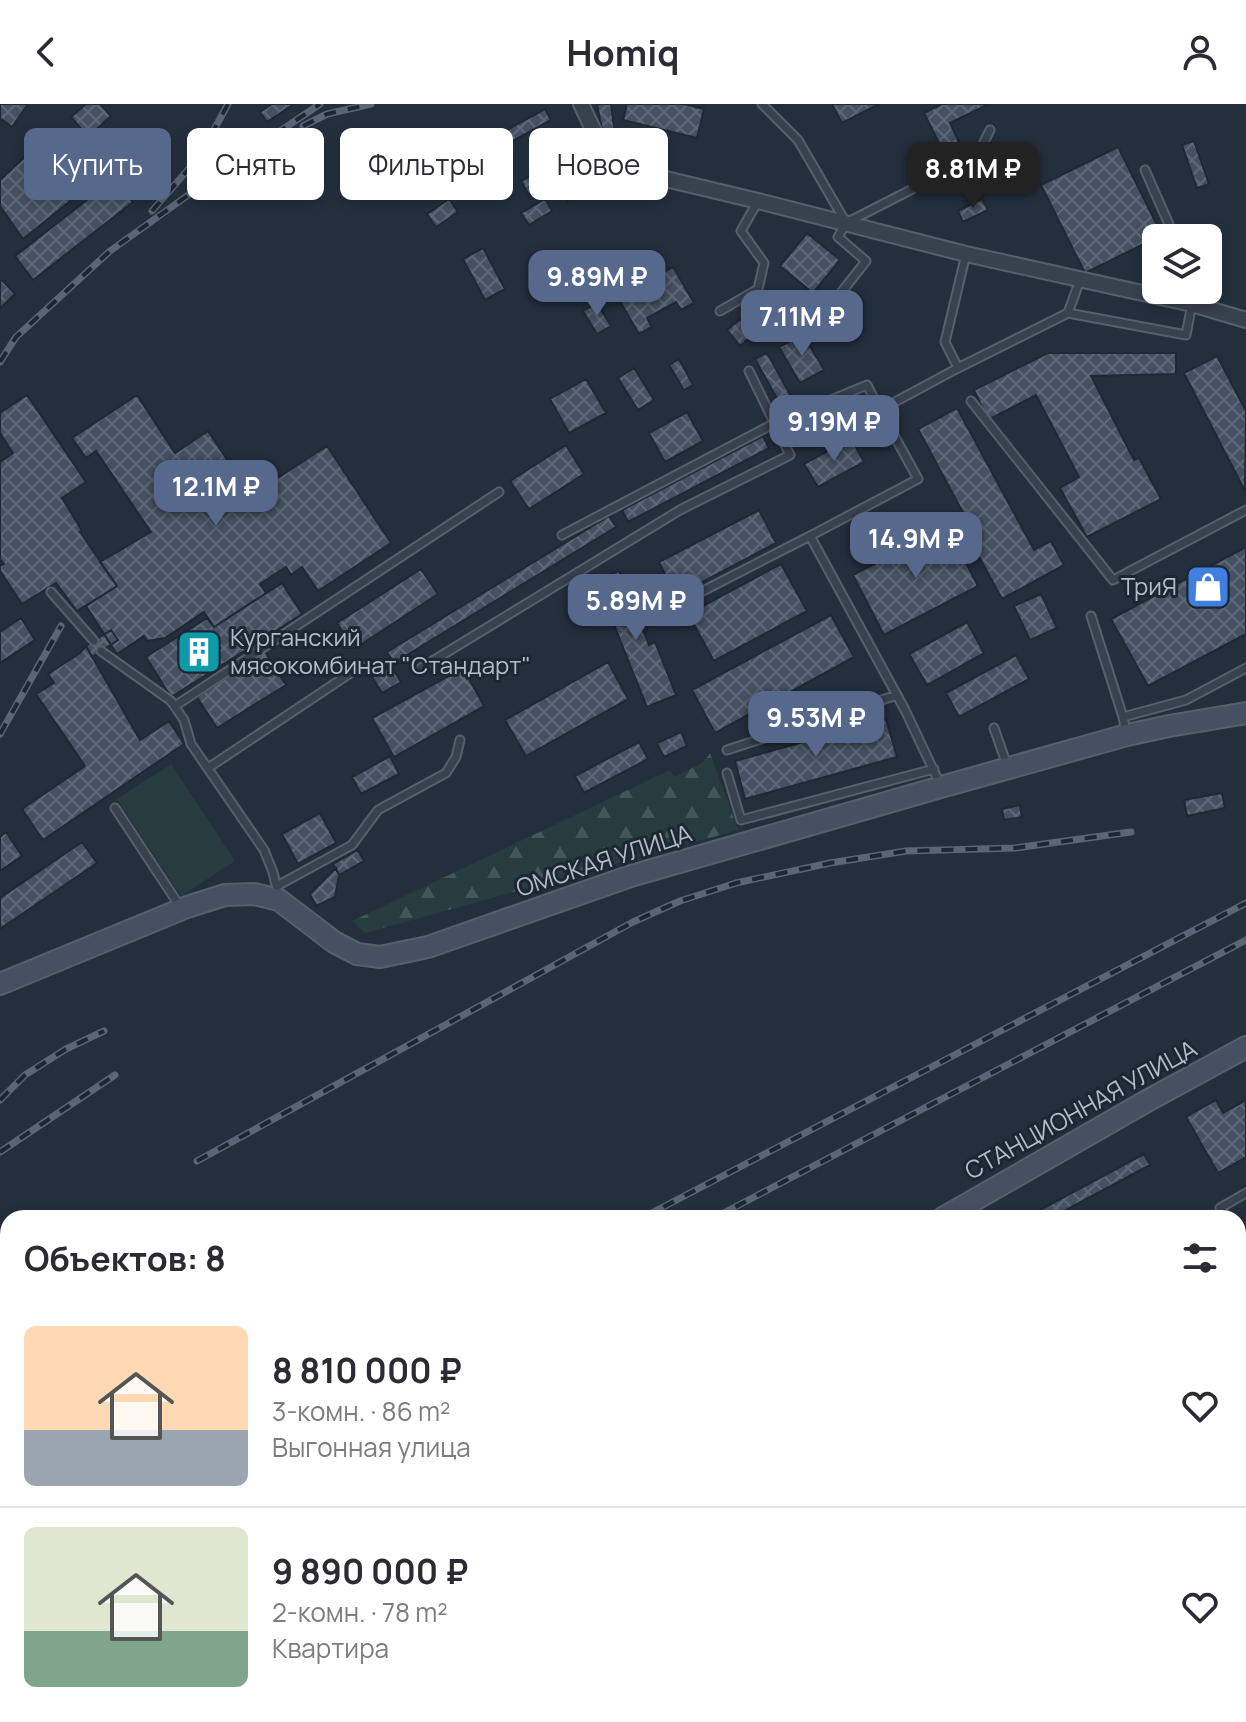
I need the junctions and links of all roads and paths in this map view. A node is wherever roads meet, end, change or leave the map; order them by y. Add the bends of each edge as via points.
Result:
1 (581, 104) edge
2 (762, 104) edge
3 (990, 130) dead end
4 (1024, 156) dead end
5 (1145, 170) dead end
6 (939, 175) junction
7 (758, 201) junction
8 (846, 223) junction
9 (1169, 224) edge
10 (966, 254) junction
11 (1081, 280) junction
12 (1142, 289) edge
13 (1190, 304) edge
14 (1208, 304) edge
15 (720, 311) dead end
16 (1068, 313) junction
17 (822, 317) dead end
18 (1246, 320) edge
19 (958, 368) junction
20 (749, 371) dead end
21 (971, 401) dead end
22 (880, 410) junction
23 (775, 423) junction
24 (499, 492) dead end
25 (1246, 510) edge
26 (562, 535) dead end
27 (810, 536) junction
28 (51, 592) dead end
29 (662, 612) dead end
30 (1091, 616) dead end
31 (94, 641) dead end
32 (101, 651) dead end
33 (361, 666) dead end
34 (421, 668) dead end
35 (1246, 668) edge
36 (897, 695) junction
37 (175, 706) junction
38 (1246, 713) edge
39 (1125, 726) junction
40 (994, 728) dead end
41 (460, 740) dead end
42 (727, 750) dead end
43 (208, 768) junction
44 (1008, 768) junction
45 (727, 773) dead end
46 (938, 778) junction
47 (115, 808) dead end
48 (741, 820) junction
49 (749, 842) junction
50 (278, 893) junction
51 (182, 909) junction
52 (0, 984) edge
53 (1246, 1047) edge
54 (1246, 1193) edge
55 (957, 1210) edge
56 (1222, 1210) edge

1 - 7 street via 599,142 628,170
2 - 8 lane via 798,140
3 - 6 lane via 977,156
4 - 6 lane via 964,184
5 - 9 lane
6 - 8 lane
7 - 8 street
7 - 15 lane via 741,231 764,263 758,289
8 - 10 street
8 - 17 lane via 838,237 866,261
10 - 11 street
10 - 19 lane via 945,342
11 - 12 street
11 - 16 lane
13 - 16 lane via 1186,335
14 - 18 street
16 - 19 lane
19 - 22 lane
20 - 23 lane
21 - 25 lane via 1113,580
22 - 23 lane via 867,385
22 - 27 lane via 918,479
23 - 26 lane
23 - 34 lane via 790,455 680,510
24 - 37 lane
27 - 29 lane
27 - 36 lane
28 - 31 lane
30 - 39 lane
32 - 37 lane
33 - 43 lane
35 - 39 lane
36 - 42 lane
36 - 46 lane
37 - 43 lane
38 - 39 main road, ОМСКАЯ УЛИЦА
39 - 44 main road, ОМСКАЯ УЛИЦА
40 - 44 lane
41 - 50 lane via 446,773 378,810 352,845
43 - 50 lane via 264,850
44 - 46 main road, ОМСКАЯ УЛИЦА
45 - 48 lane
46 - 48 lane
46 - 49 main road, ОМСКАЯ УЛИЦА
47 - 51 lane
48 - 49 lane
49 - 50 main road, ОМСКАЯ УЛИЦА via 631,876 428,947 380,957 357,954 334,942
50 - 51 main road, ОМСКАЯ УЛИЦА via 225,895
51 - 52 main road, ОМСКАЯ УЛИЦА
53 - 55 main road, СТАНЦИОННАЯ УЛИЦА
54 - 56 lane

